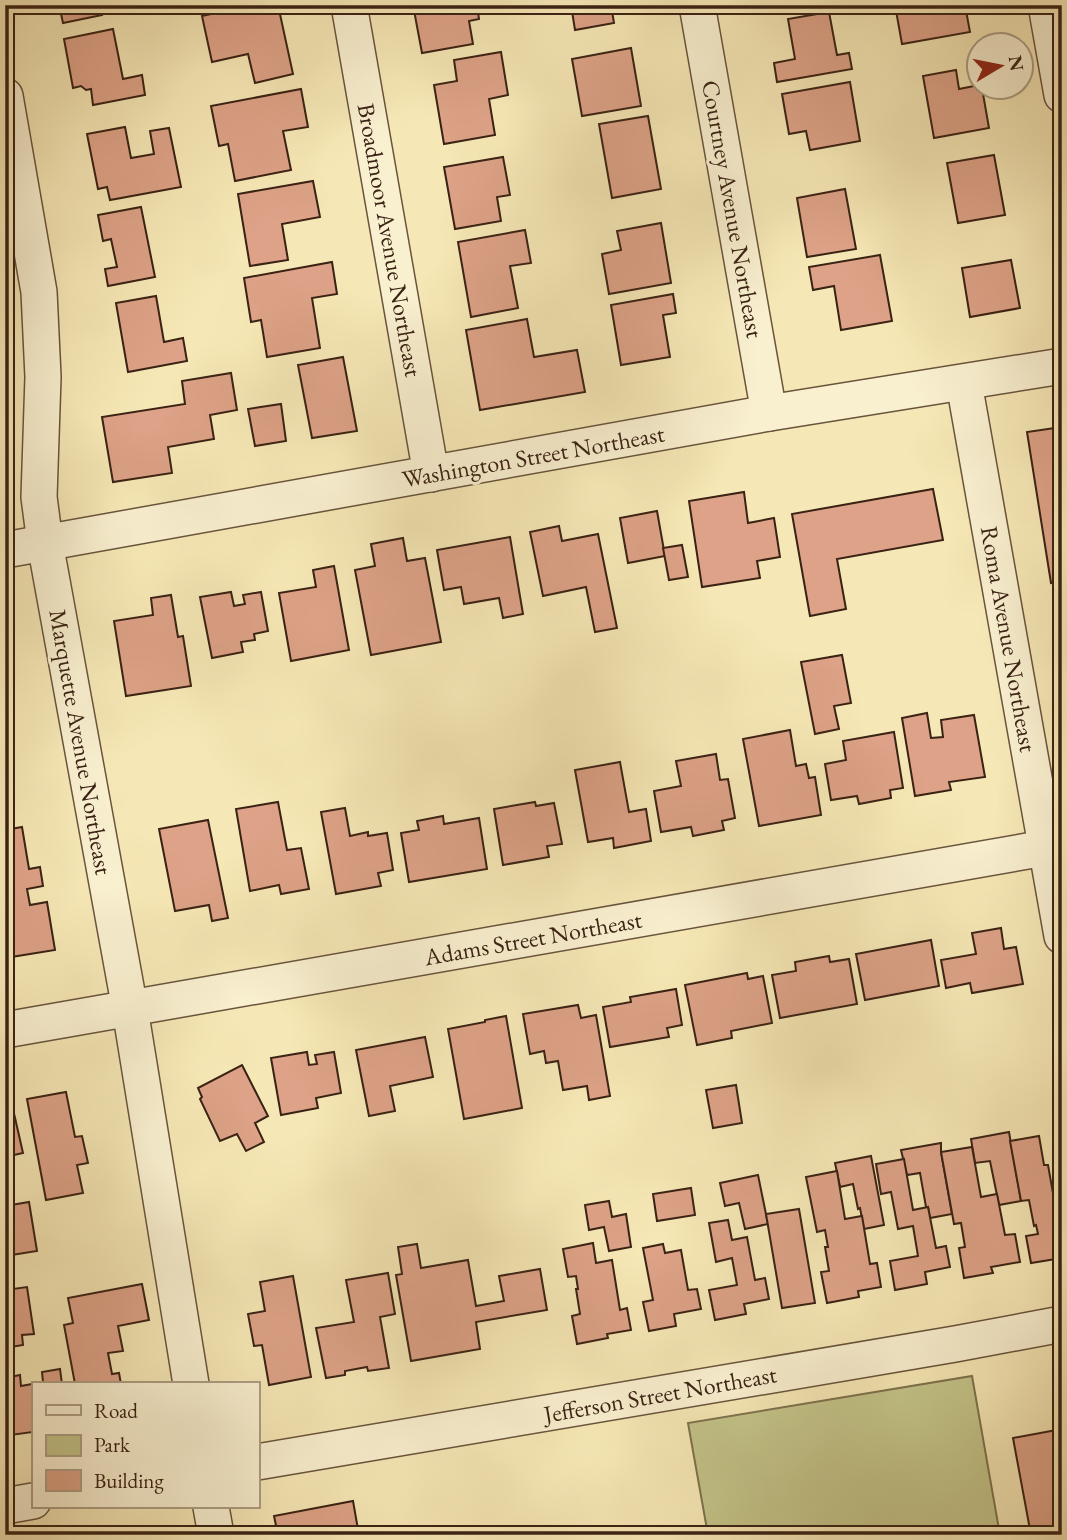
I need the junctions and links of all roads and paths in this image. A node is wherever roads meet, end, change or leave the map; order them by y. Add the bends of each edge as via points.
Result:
1 (349, 5) edge
2 (697, 5) edge
3 (1046, 5) edge
4 (1062, 95) edge
5 (5, 96) edge
6 (9, 139) edge
7 (1062, 366) edge
8 (964, 383) junction
9 (769, 413) junction
10 (431, 474) junction
11 (45, 543) junction
12 (5, 550) edge
13 (1054, 846) edge
14 (1062, 936) edge
15 (130, 1009) junction
16 (5, 1030) edge
17 (1062, 1324) edge
18 (191, 1382) edge
19 (259, 1462) edge
20 (32, 1501) edge
21 (5, 1506) edge
22 (211, 1508) edge
23 (216, 1535) edge

1 - 10 street, Broadmoor Avenue Northeast
2 - 9 street, Courtney Avenue Northeast
3 - 4 street
5 - 6 street, Marquette Avenue Northeast
6 - 11 street, Marquette Avenue Northeast via 38,292 43,377 39,497
7 - 8 street, Washington Street Northeast
8 - 9 street, Washington Street Northeast
8 - 13 street, Roma Avenue Northeast
9 - 10 street, Washington Street Northeast
10 - 11 street, Washington Street Northeast
11 - 12 street, Washington Street Northeast
11 - 15 street, Marquette Avenue Northeast
13 - 14 street, Roma Avenue Northeast
13 - 15 street, Adams Street Northeast
15 - 16 street, Adams Street Northeast
15 - 18 street, Marquette Avenue Northeast
17 - 19 street, Jefferson Street Northeast
20 - 21 street
22 - 23 street

